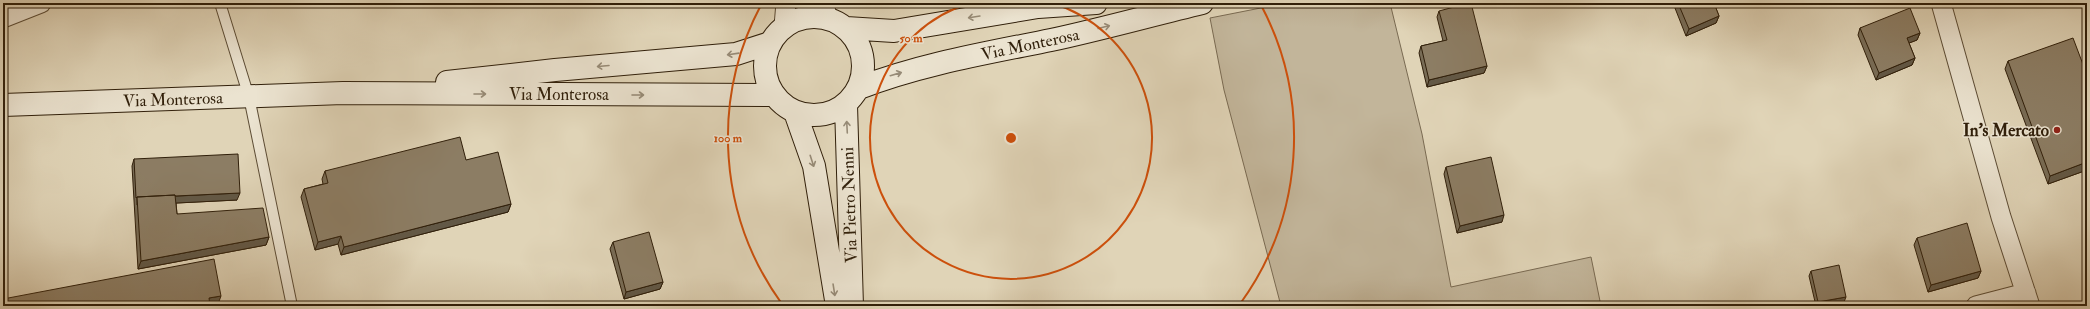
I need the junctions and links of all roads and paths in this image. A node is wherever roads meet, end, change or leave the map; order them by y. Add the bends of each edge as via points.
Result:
1 (41, 3) edge
2 (220, 3) edge
3 (786, 3) edge
4 (1096, 3) edge
5 (1202, 3) edge
6 (1941, 3) edge
7 (832, 16) edge
8 (3, 18) edge
9 (784, 26) junction
10 (770, 43) junction
11 (859, 88) junction
12 (343, 93) junction
13 (774, 95) junction
14 (249, 97) junction
15 (846, 104) junction
16 (3, 105) edge
17 (795, 112) junction
18 (2028, 299) edge
19 (292, 306) edge
20 (837, 306) edge
21 (852, 306) edge
22 (1976, 306) edge

1 - 8 street
2 - 14 lane
3 - 9 street
4 -> 7 main road, Via Monterosa via 1038,7 894,31
11 -> 5 main road, Via Monterosa via 893,75 936,64
6 - 18 street via 2001,217
7 - 9 main road via 805,17
7 - 11 main road via 858,42 864,64
9 - 10 main road
10 -> 12 main road, Via Monterosa via 736,54
10 - 13 main road via 765,60 766,80
11 - 15 main road
12 -> 13 main road, Via Monterosa
12 - 14 main road, Via Monterosa
13 - 17 main road
14 - 16 main road, Via Monterosa
14 - 19 lane
15 - 17 main road via 830,113 812,116
21 -> 15 main road, Via Pietro Nenni
17 -> 20 main road, Via Pietro Nenni via 814,166
18 - 22 street

